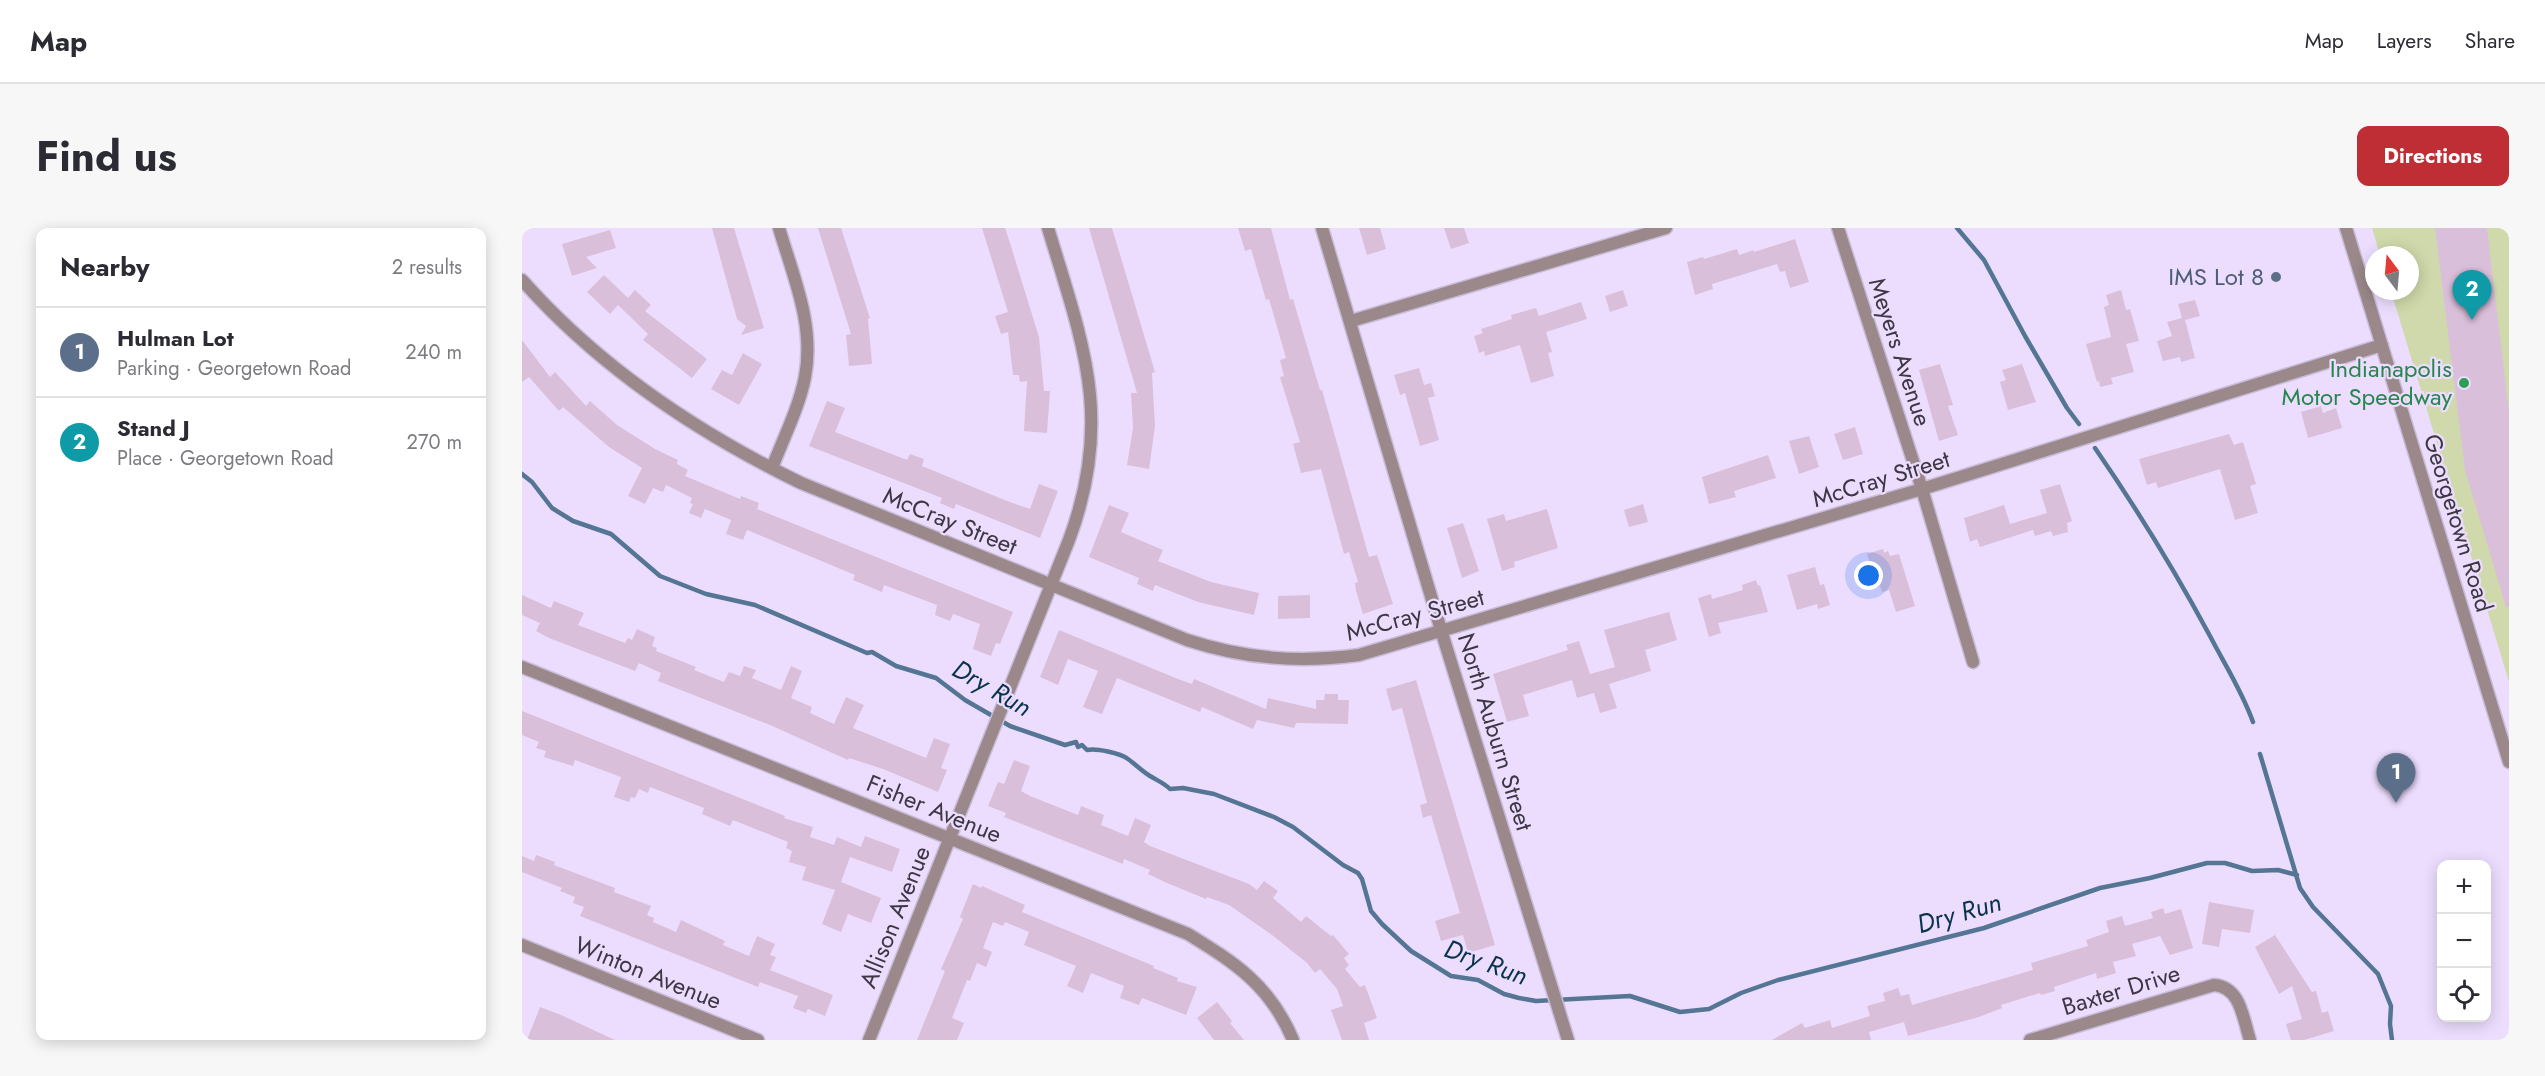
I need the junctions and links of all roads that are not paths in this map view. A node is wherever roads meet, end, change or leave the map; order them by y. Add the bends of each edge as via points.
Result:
1 (779, 228) edge
2 (1048, 228) edge
3 (1322, 228) edge
4 (1666, 228) edge
5 (1838, 228) edge
6 (2346, 228) edge
7 (522, 280) edge
8 (1351, 321) junction
9 (2382, 345) junction
10 (772, 468) junction
11 (1922, 489) junction
12 (1051, 585) junction
13 (1441, 630) junction
14 (1973, 662) dead end
15 (522, 667) edge
16 (2509, 762) edge
17 (950, 838) junction
18 (522, 947) edge
19 (758, 1040) edge
20 (869, 1040) edge
21 (1293, 1040) edge
22 (1568, 1040) edge
23 (2030, 1040) edge
24 (2250, 1040) edge

1 - 10 street via 805,316 807,353 801,391
2 - 12 street, Allison Avenue via 1086,356 1092,415 1090,461 1081,505
3 - 8 street, North Auburn Street
4 - 8 street
5 - 11 street, Meyers Avenue
6 - 9 street, Georgetown Road
7 - 10 street, McCray Street via 623,376 701,430
8 - 13 street, North Auburn Street
9 - 11 street, McCray Street
9 - 16 street, Georgetown Road
10 - 12 street, McCray Street
11 - 13 street, McCray Street
11 - 14 street, Meyers Avenue
12 - 13 street, McCray Street via 1187,640 1253,657 1283,660 1359,655
12 - 17 street, Allison Avenue
13 - 22 street, North Auburn Street
15 - 17 street, Fisher Avenue
17 - 20 street, Allison Avenue
17 - 21 street, Fisher Avenue via 1208,944 1250,977 1275,1007
18 - 19 street, Winton Avenue
23 - 24 street, Baxter Drive via 2208,986 2225,987 2238,1001

